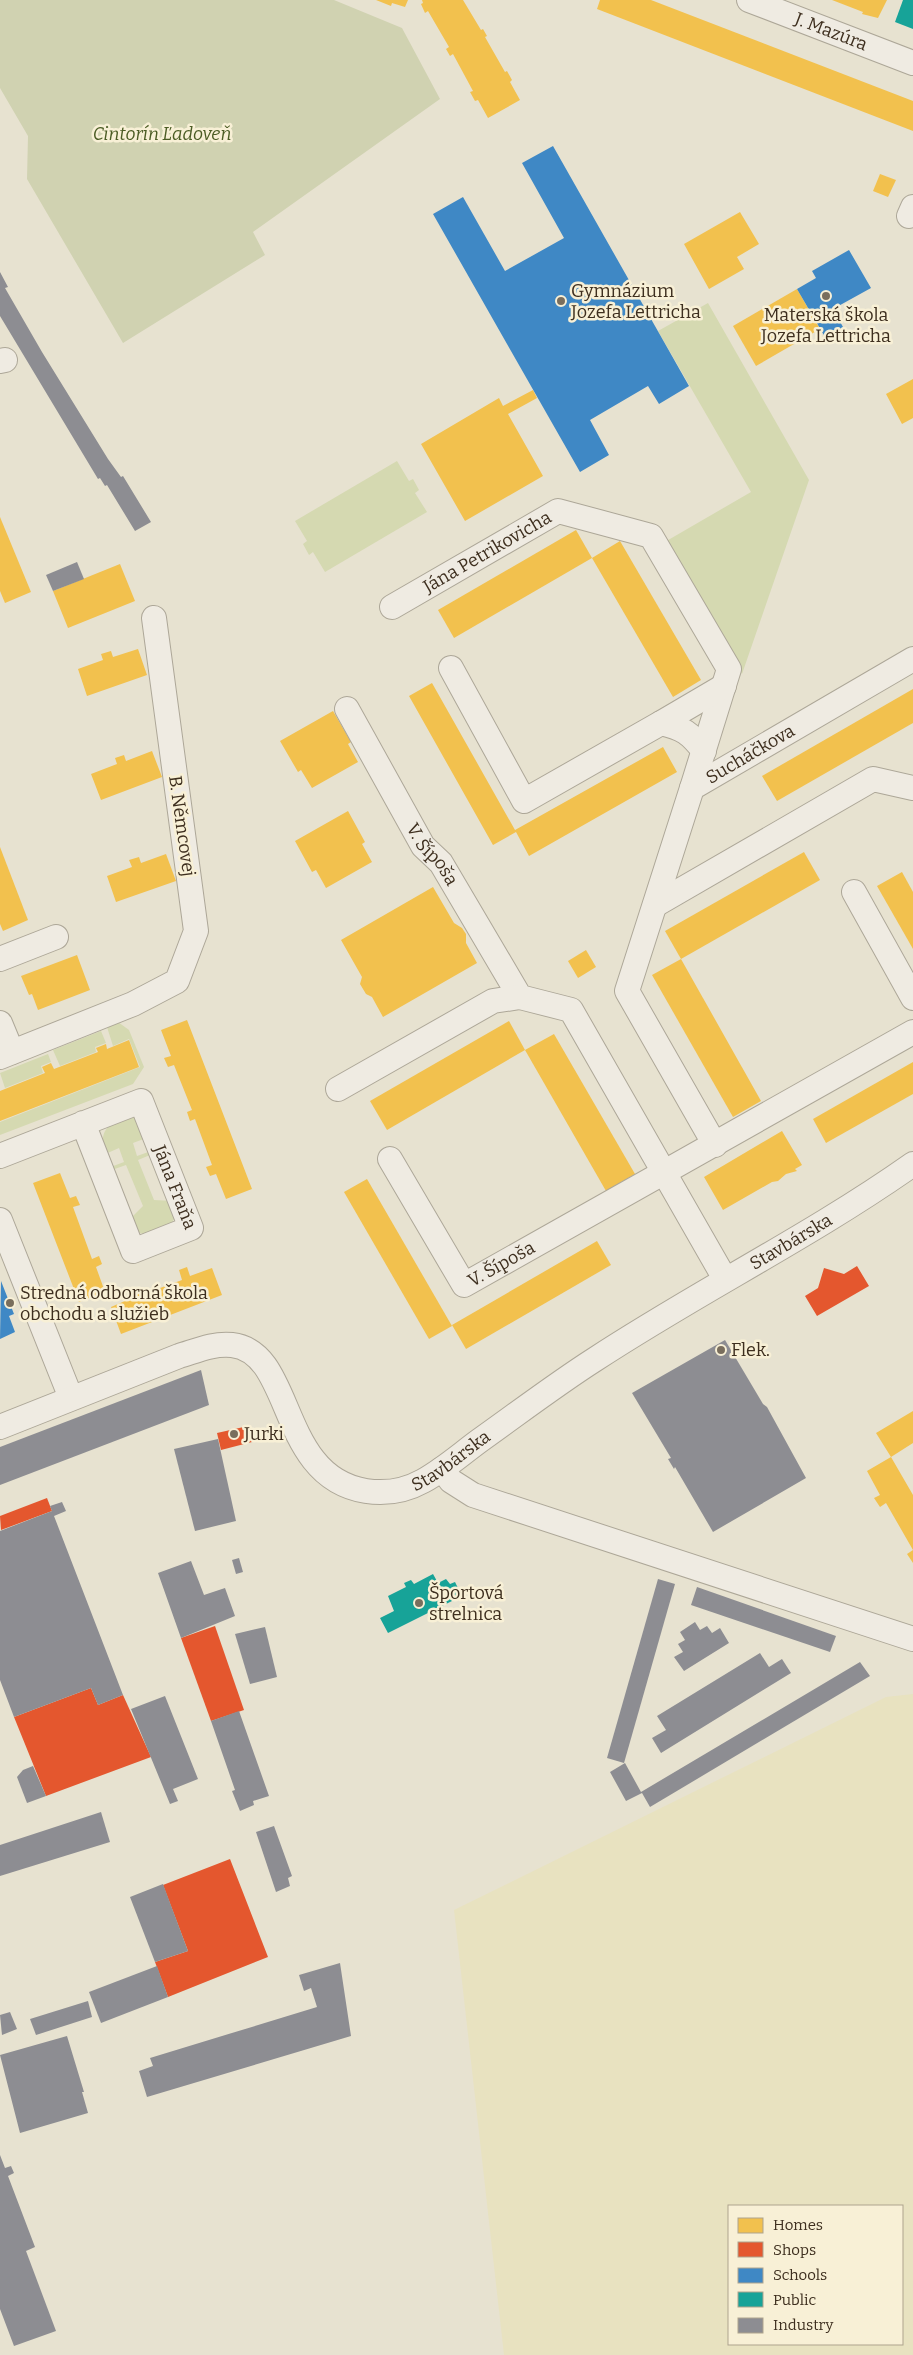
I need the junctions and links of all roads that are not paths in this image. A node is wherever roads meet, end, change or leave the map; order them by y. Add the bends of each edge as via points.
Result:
1 (749, 0) edge
2 (913, 63) edge
3 (392, 607) dead end
4 (154, 618) dead end
5 (913, 659) edge
6 (451, 668) dead end
7 (724, 686) junction
8 (347, 709) dead end
9 (661, 723) junction
10 (704, 751) junction
11 (692, 788) junction
12 (913, 788) edge
13 (854, 892) dead end
14 (655, 904) junction
15 (56, 937) dead end
16 (0, 959) edge
17 (520, 997) junction
18 (913, 998) edge
19 (0, 1022) edge
20 (913, 1032) edge
21 (6, 1054) edge
22 (338, 1089) dead end
23 (83, 1123) junction
24 (715, 1145) junction
25 (0, 1156) edge
26 (390, 1159) dead end
27 (913, 1164) edge
28 (664, 1170) junction
29 (0, 1220) edge
30 (725, 1279) junction
31 (71, 1398) junction
32 (0, 1427) edge
33 (442, 1469) junction
34 (913, 1638) edge

1 - 2 street, J. Mazúra
3 - 7 street, Jána Petrikovicha via 558,511 651,536 729,669
4 - 21 street, B. Němcovej via 196,931 177,981 133,1004
5 - 11 street, Sucháčkova
6 - 9 street via 524,800
7 - 9 street
7 - 10 street, Jána Petrikovicha
8 - 17 street, V. Šípoša via 423,846 442,862
9 - 10 street via 681,728
10 - 11 street, Jána Petrikovicha
11 - 14 street, Sucháčkova
12 - 14 street via 873,779
13 - 18 street
14 - 24 street, Sucháčkova via 627,991
15 - 16 street
17 - 22 street via 493,1001
17 - 28 street via 571,1010
19 - 21 street
20 - 24 street
23 - 23 street, Jána Fraňa via 133,1251 191,1228 141,1101
23 - 25 street, Jána Fraňa
24 - 28 street
26 - 28 street, V. Šípoša via 464,1285
27 - 30 street, Stavbárska via 855,1204
28 - 30 street
29 - 31 street
30 - 33 street, Stavbárska via 594,1360
31 - 32 street, Stavbárska
31 - 33 street, Stavbárska via 208,1347 240,1346 260,1359 311,1458 333,1481 366,1491 394,1491 410,1487
33 - 34 street via 450,1482 473,1495

